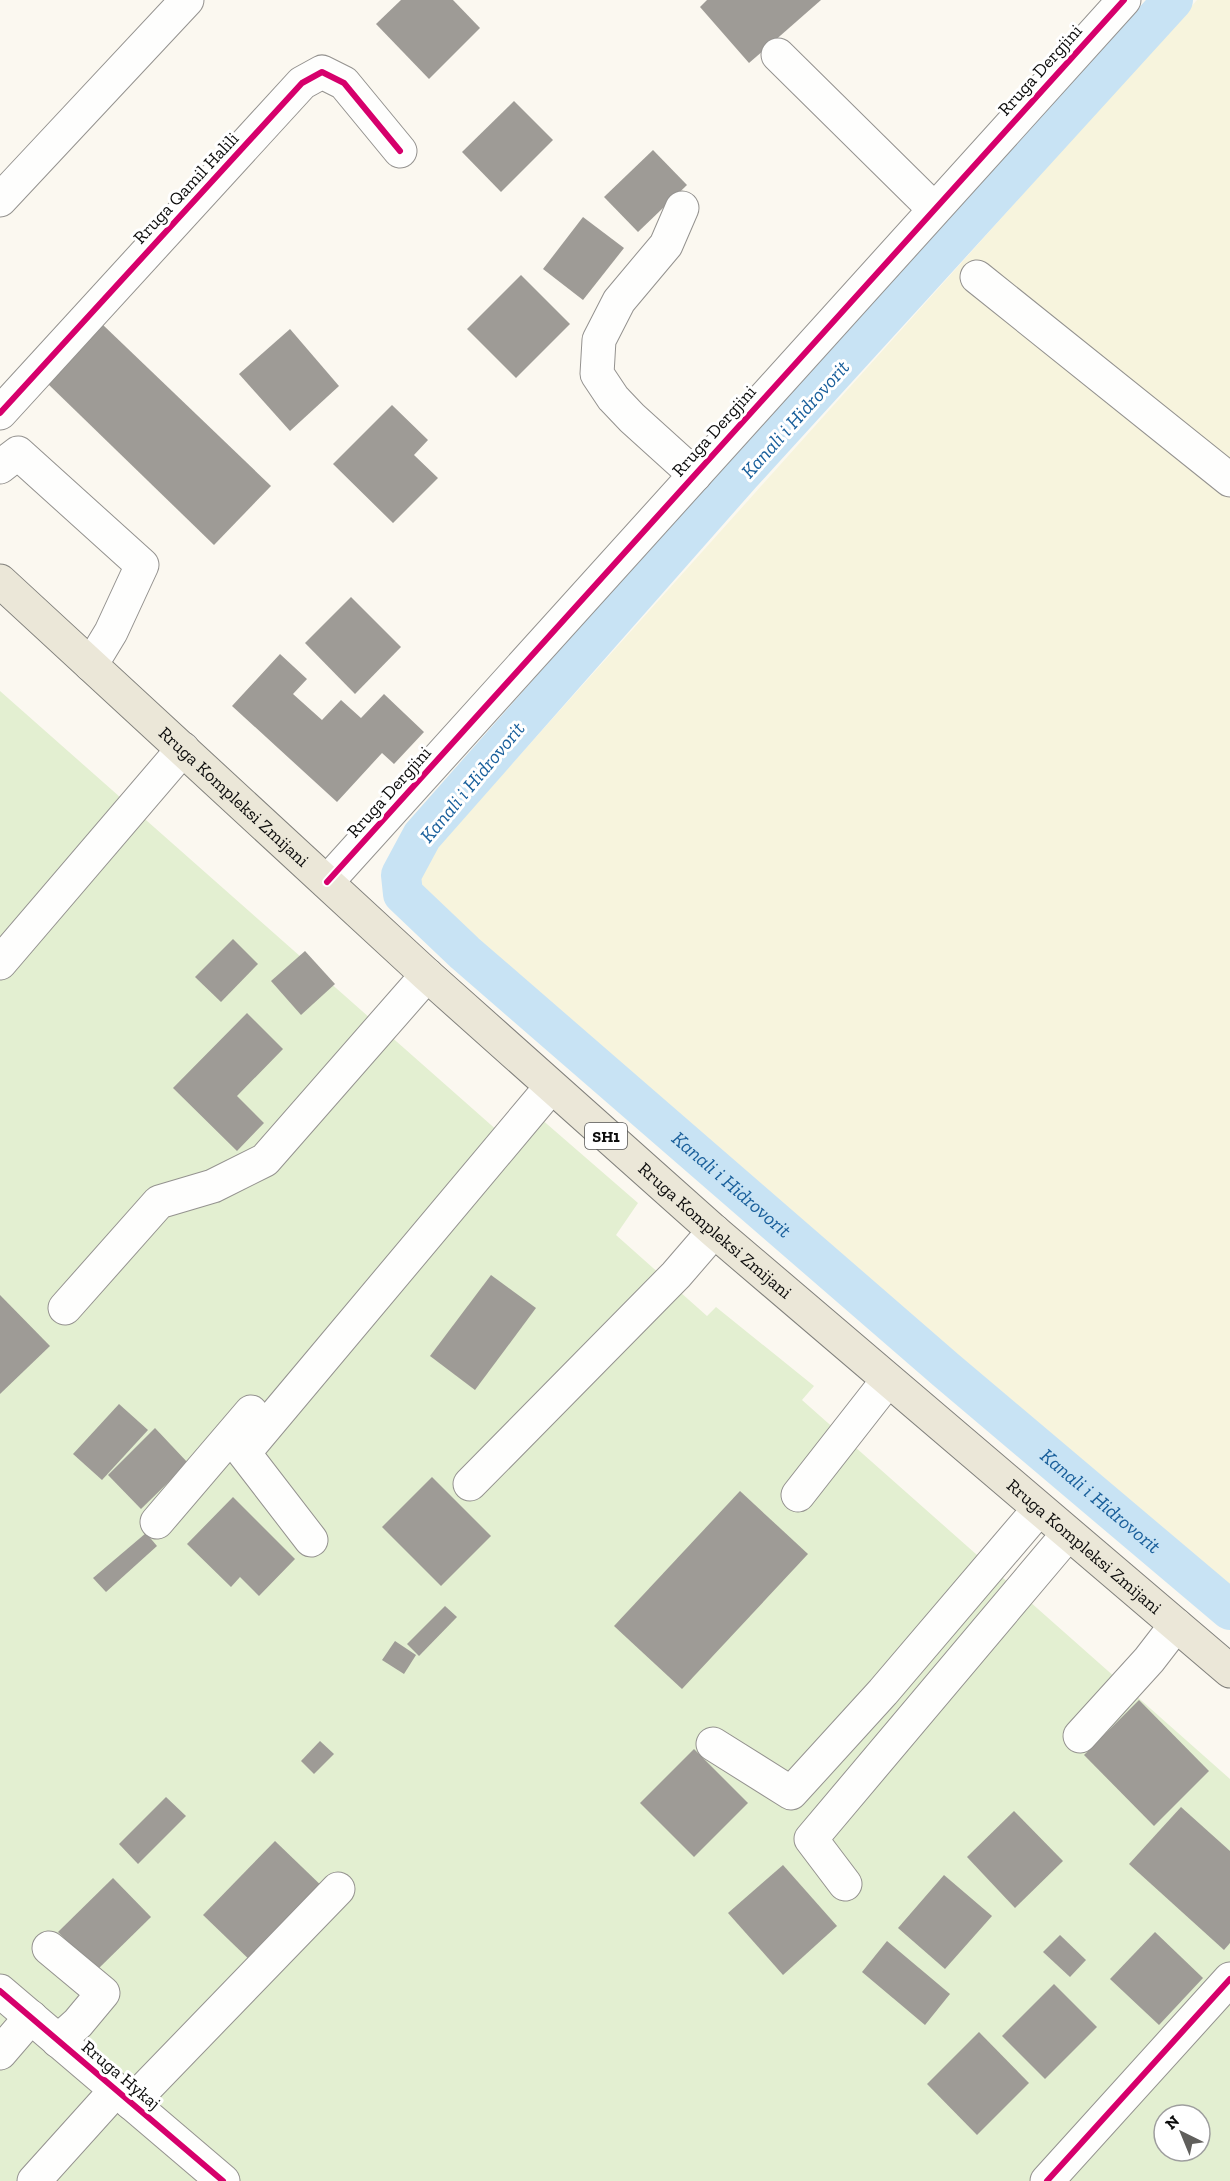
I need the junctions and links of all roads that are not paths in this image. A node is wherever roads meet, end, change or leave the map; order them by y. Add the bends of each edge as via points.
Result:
1 (187, 0) edge
2 (1114, 3) edge
3 (778, 55) dead end
4 (400, 151) dead end
5 (0, 200) edge
6 (682, 208) dead end
7 (934, 209) junction
8 (977, 277) dead end
9 (0, 413) edge
10 (0, 466) edge
11 (695, 475) junction
12 (1230, 480) edge
13 (0, 581) edge
14 (91, 665) junction
15 (183, 749) junction
16 (327, 882) junction
17 (0, 963) edge
18 (427, 975) junction
19 (544, 1080) junction
20 (714, 1232) junction
21 (65, 1308) dead end
22 (888, 1380) junction
23 (470, 1484) dead end
24 (798, 1495) dead end
25 (1039, 1509) junction
26 (157, 1522) dead end
27 (1068, 1534) junction
28 (311, 1540) dead end
29 (1176, 1625) junction
30 (1230, 1671) edge
31 (1080, 1736) dead end
32 (713, 1744) dead end
33 (845, 1884) dead end
34 (338, 1889) dead end
35 (49, 1948) dead end
36 (1230, 1979) edge
37 (0, 1991) edge
38 (16, 2020) edge
39 (58, 2041) junction
40 (0, 2053) edge
41 (124, 2096) junction
42 (34, 2181) edge
43 (223, 2181) edge
44 (1047, 2181) edge

1 - 5 street
2 - 7 street, Rruga Dergjini
3 - 7 street
4 - 9 street, Rruga Qamil Halili via 344,83 321,72 302,84
6 - 11 street via 666,245 618,301 599,340 597,374 632,418
7 - 11 street, Rruga Dergjini
8 - 12 street
10 - 14 street via 18,453 142,565
11 - 16 street, Rruga Dergjini
13 - 14 main road, Rruga Kompleksi Zmijani / SH1
14 - 15 main road, Rruga Kompleksi Zmijani / SH1
15 - 16 main road, Rruga Kompleksi Zmijani / SH1
15 - 17 street
16 - 18 main road, Rruga Kompleksi Zmijani / SH1
18 - 19 main road, Rruga Kompleksi Zmijani / SH1
18 - 21 street via 265,1160 213,1186 159,1202
19 - 20 main road, Rruga Kompleksi Zmijani / SH1
19 - 26 street via 397,1242
19 - 28 street via 244,1453
20 - 22 main road, Rruga Kompleksi Zmijani / SH1
20 - 23 street
22 - 24 street
22 - 25 main road, Rruga Kompleksi Zmijani / SH1
25 - 27 main road, Rruga Kompleksi Zmijani / SH1
25 - 32 street via 791,1793
27 - 29 main road, Rruga Kompleksi Zmijani / SH1
27 - 33 street via 811,1839
29 - 30 main road, Rruga Kompleksi Zmijani / SH1
29 - 31 street
34 - 41 street
35 - 39 street via 103,1993
36 - 44 street
37 - 38 street, Rruga Hykaj
38 - 39 street, Rruga Hykaj
38 - 40 street
39 - 41 street, Rruga Hykaj
41 - 42 street
41 - 43 street, Rruga Hykaj

